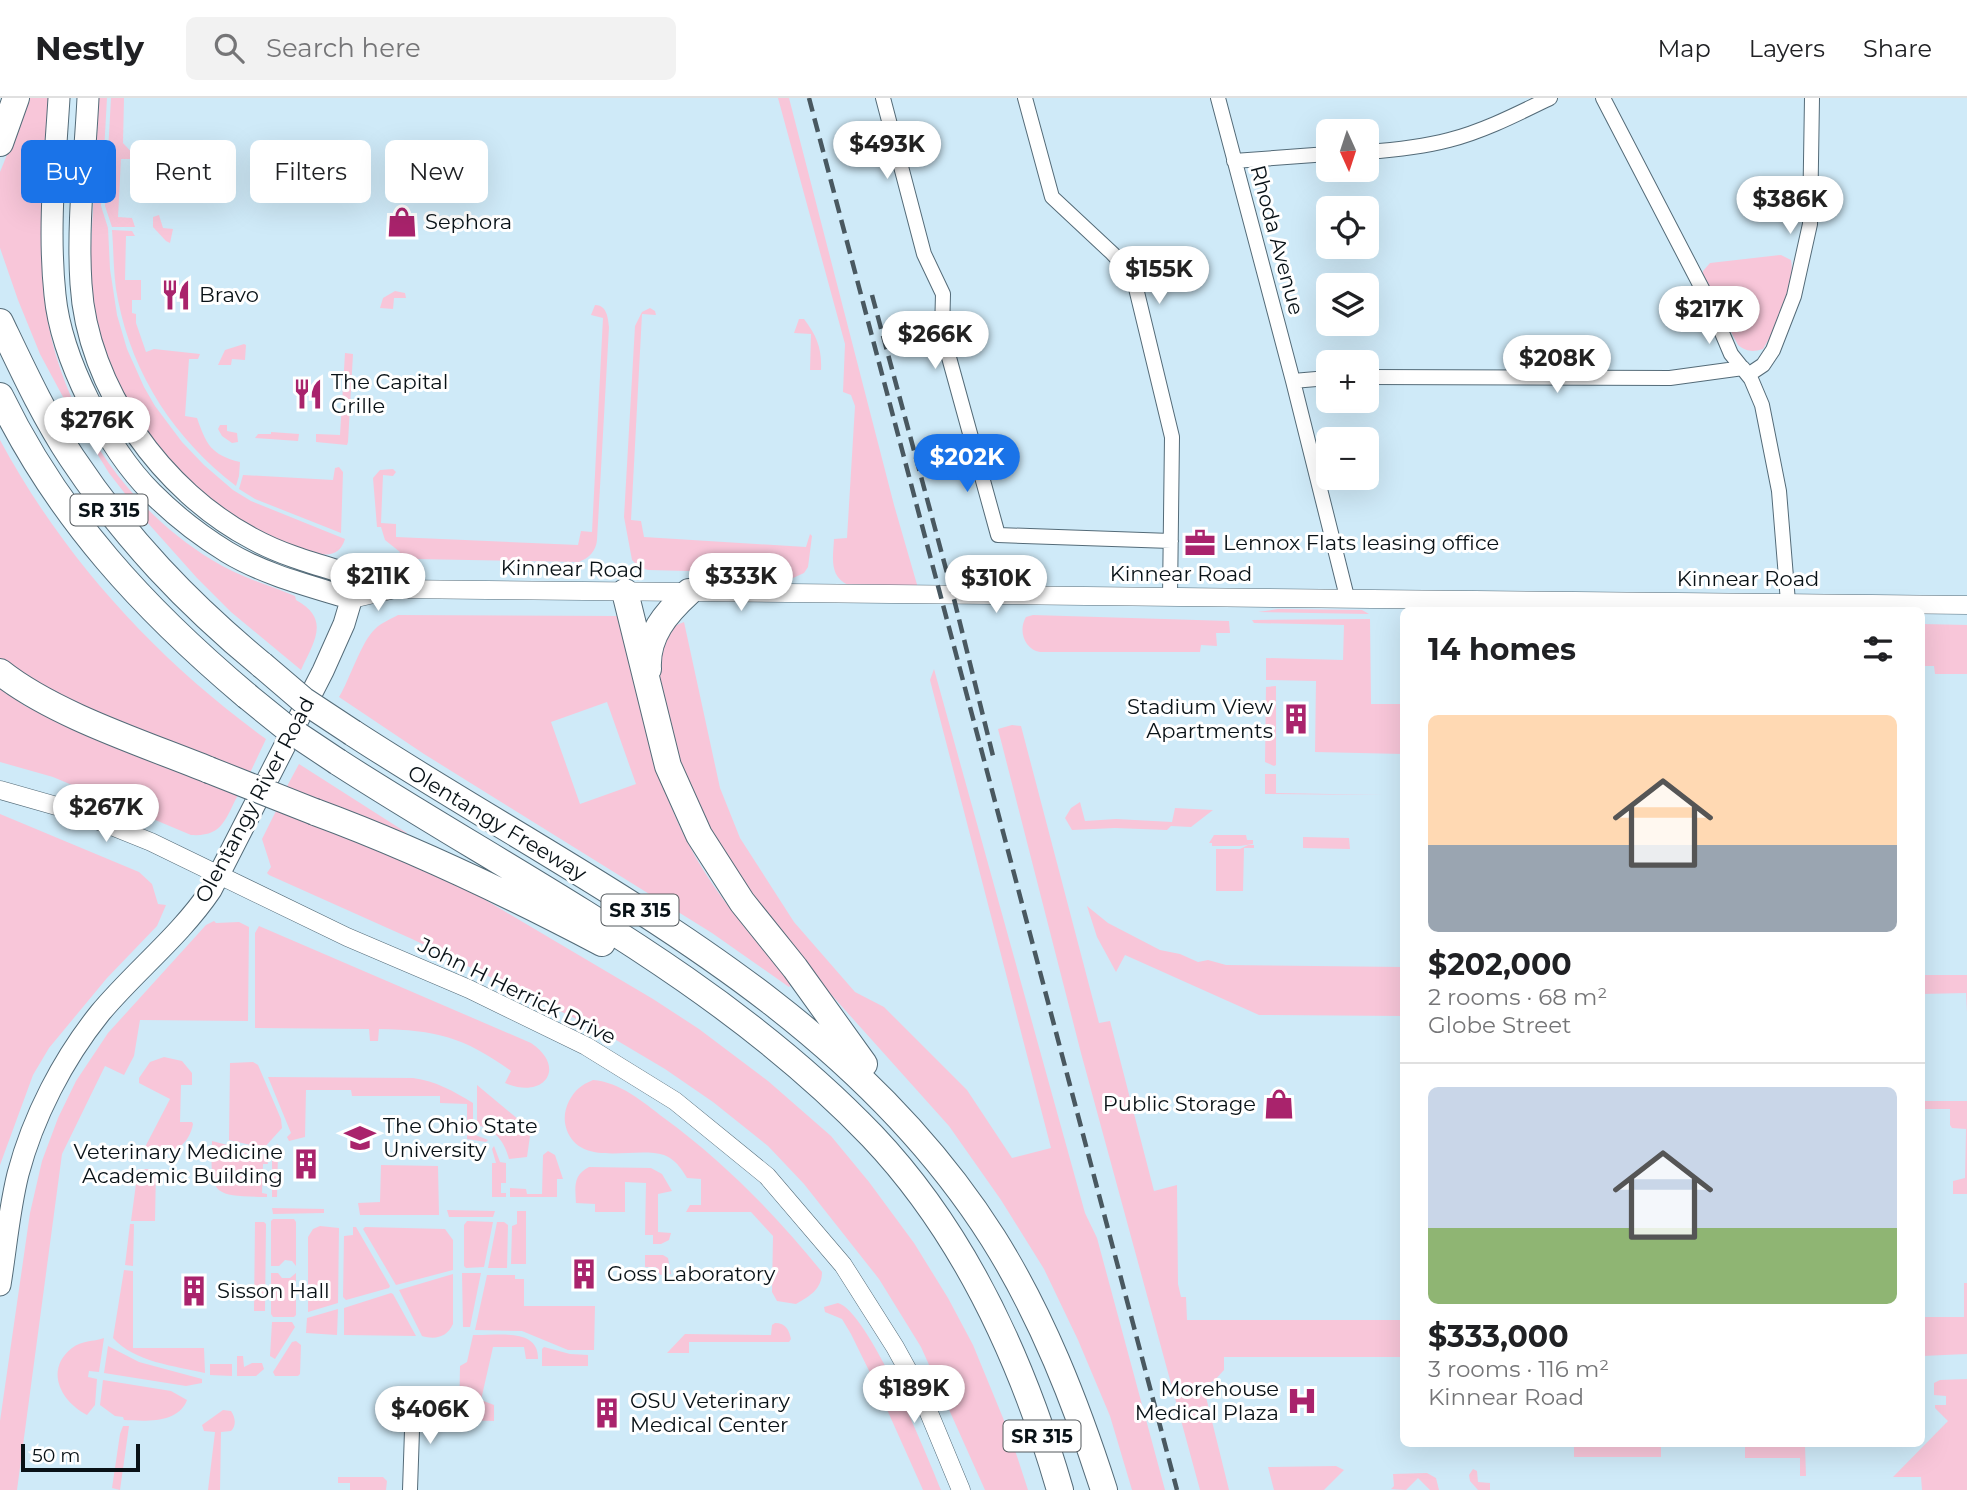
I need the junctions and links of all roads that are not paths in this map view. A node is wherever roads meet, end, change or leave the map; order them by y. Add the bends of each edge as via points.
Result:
1 (16, 98) edge
2 (59, 98) edge
3 (88, 98) edge
4 (883, 98) edge
5 (1025, 98) edge
6 (1217, 98) edge
7 (1550, 98) edge
8 (1603, 98) edge
9 (1812, 98) edge
10 (0, 143) edge
11 (1379, 151) edge
12 (1316, 155) edge
13 (1234, 161) junction
14 (0, 322) edge
15 (1745, 372) junction
16 (1379, 377) edge
17 (1316, 378) edge
18 (1293, 381) junction
19 (0, 396) edge
20 (1171, 541) junction
21 (358, 577) junction
22 (395, 589) junction
23 (625, 592) junction
24 (689, 592) junction
25 (1170, 597) junction
26 (1347, 597) junction
27 (352, 599) junction
28 (1788, 602) junction
29 (1967, 605) edge
30 (0, 672) edge
31 (650, 695) junction
32 (0, 790) edge
33 (220, 875) junction
34 (734, 1013) junction
35 (903, 1120) junction
36 (0, 1285) edge
37 (413, 1401) dead end
38 (410, 1490) edge
39 (961, 1490) edge
40 (1060, 1490) edge
41 (1104, 1490) edge

1 - 10 highway
2 - 27 main road via 52,240 55,298 69,354 119,453 151,492 228,553 289,580
3 - 21 main road via 80,286 90,339 111,393 141,441 200,504 253,539
4 - 20 street via 924,254 943,294 942,332 998,535
5 - 20 street via 1052,197 1112,253 1135,284 1172,437
6 - 13 street, Rhoda Avenue
7 - 11 street via 1448,141
8 - 15 street via 1708,300 1731,354
9 - 15 street via 1810,224 1794,296 1773,350 1763,365
12 - 13 street
13 - 18 street, Rhoda Avenue
14 - 35 highway, Olentangy Freeway / SR 315, bridge via 71,456 114,517 189,602 303,700 657,920 753,987 832,1050
15 - 16 street via 1670,378
15 - 28 street via 1762,405 1776,468
17 - 18 street
18 - 26 street, Rhoda Avenue
19 - 34 highway, Olentangy Freeway / SR 315, bridge via 43,473 89,537 136,594 247,696 338,762 639,947
20 - 25 street
21 - 22 street, Kinnear Road
21 - 27 main road, Olentangy River Road
22 - 23 street, Kinnear Road
22 - 27 street, Kinnear Road
23 - 24 street, Kinnear Road
23 - 31 highway
24 - 25 street, Kinnear Road
24 - 31 highway via 652,637
25 - 26 street, Kinnear Road
26 - 28 street, Kinnear Road
27 - 33 main road, Olentangy River Road via 319,680
28 - 29 street, Kinnear Road
30 - 34 highway, bridge via 75,715 467,876
31 - 35 highway via 668,766 699,835 742,902
32 - 33 street, John H Herrick Drive via 111,825
33 - 36 main road, Olentangy River Road via 191,918 100,1013 50,1091 19,1173
33 - 39 street, John H Herrick Drive via 586,1046 675,1101 767,1176 843,1265 895,1347 922,1396
34 - 40 highway, Olentangy Freeway / SR 315 via 805,1071 873,1138 928,1205 996,1319 1024,1382
35 - 41 highway, Olentangy Freeway / SR 315 via 974,1210 1032,1308 1062,1372
37 - 38 street

